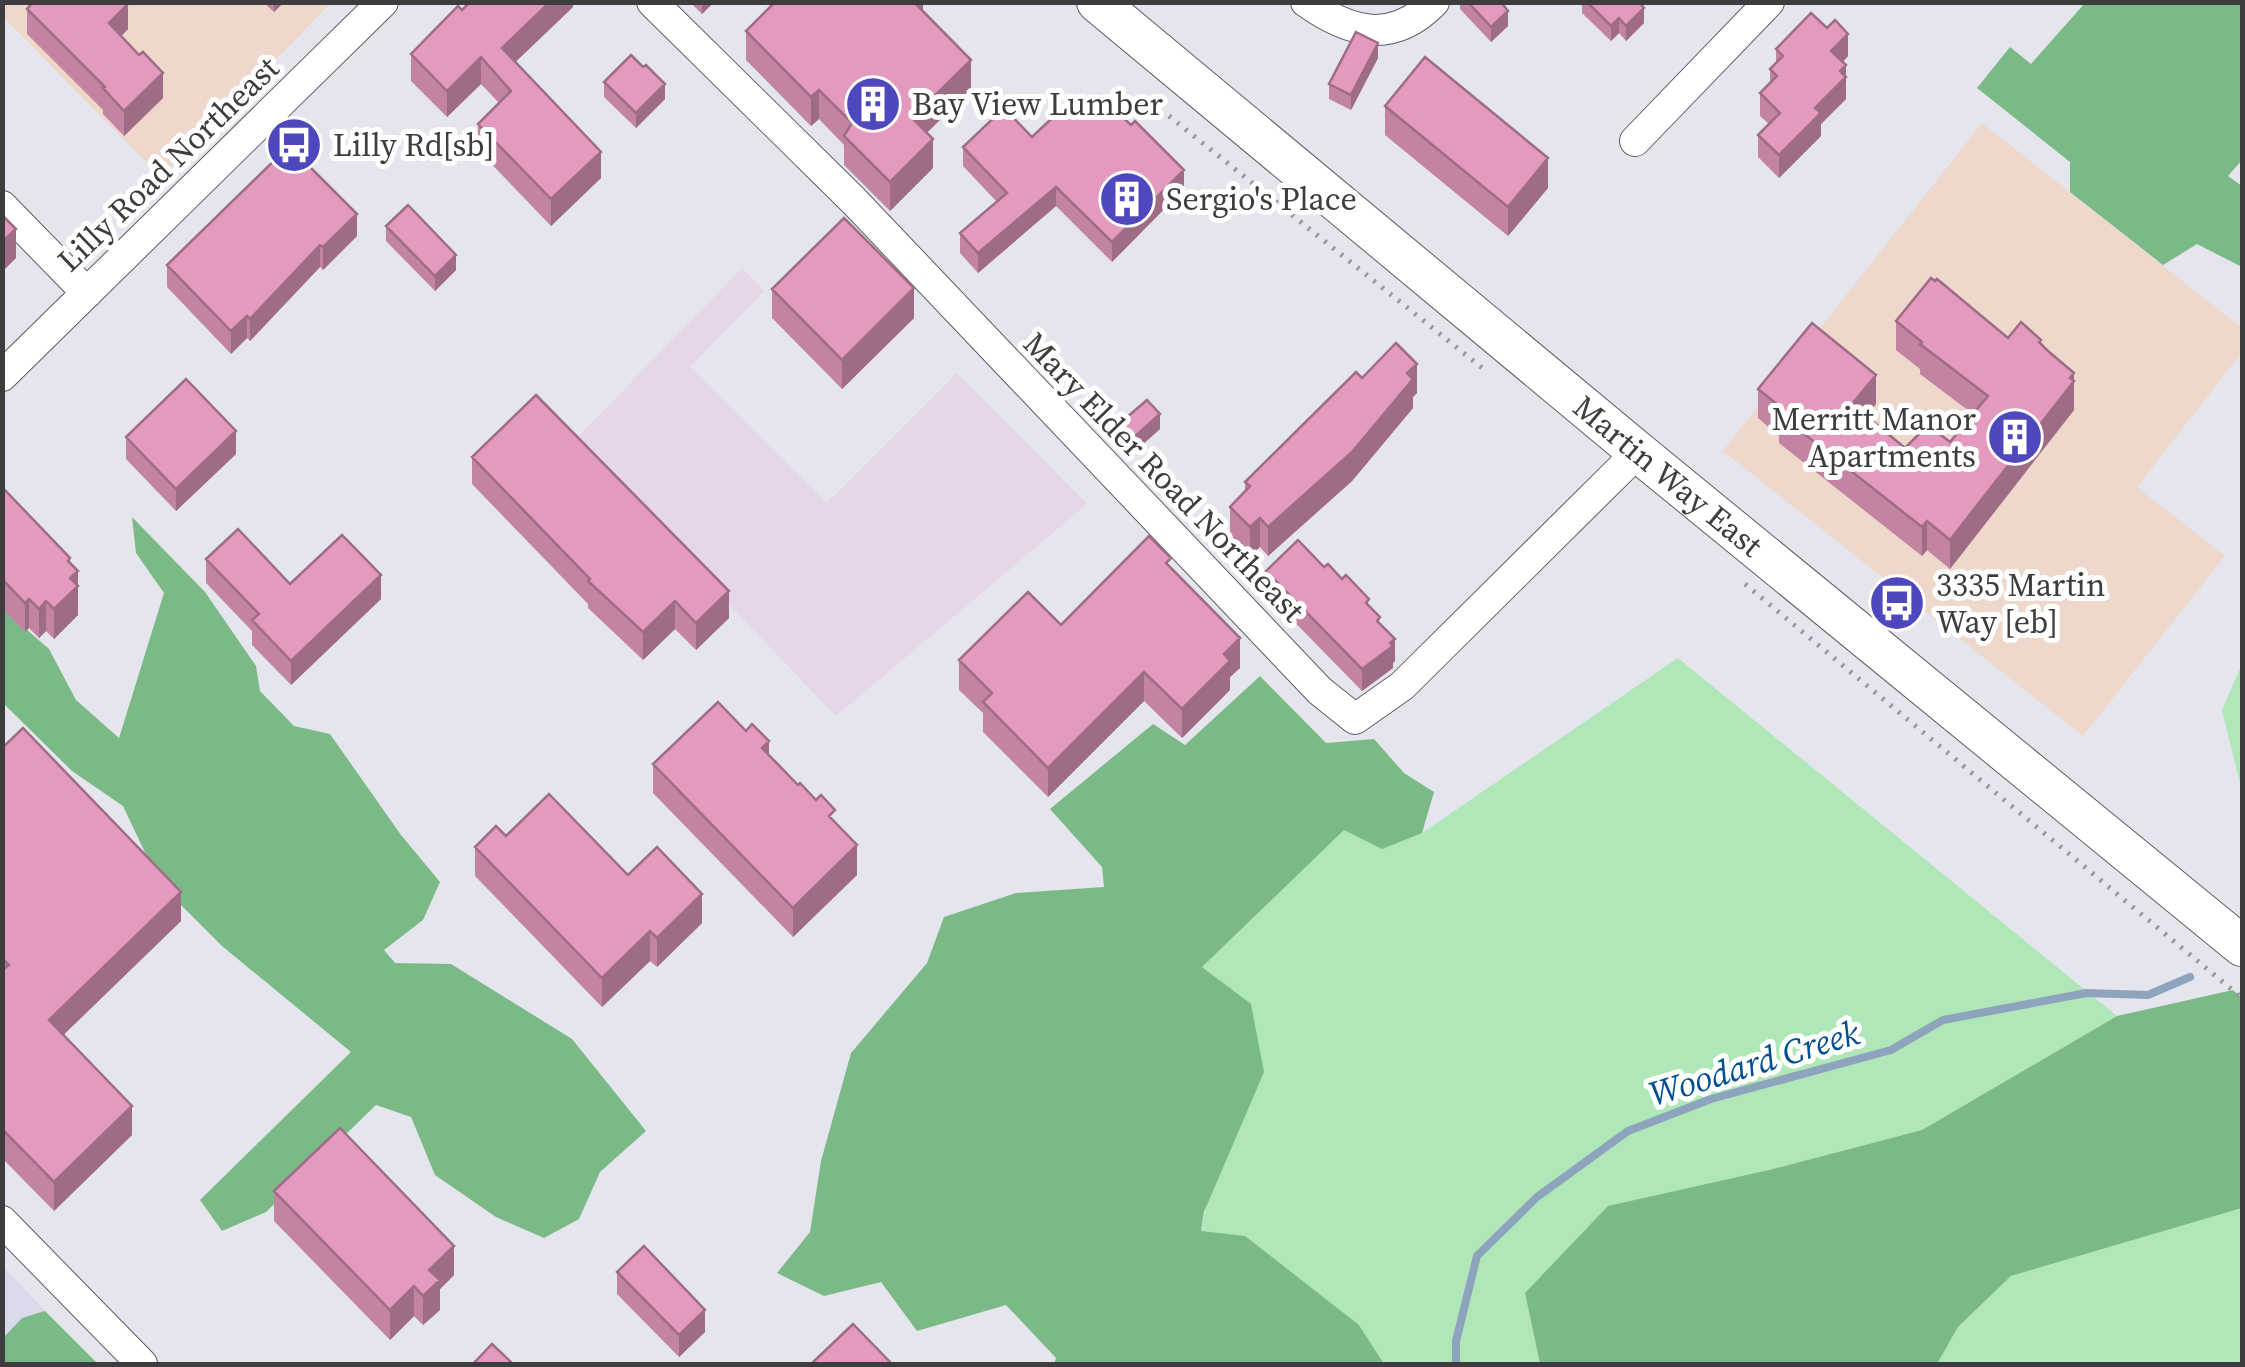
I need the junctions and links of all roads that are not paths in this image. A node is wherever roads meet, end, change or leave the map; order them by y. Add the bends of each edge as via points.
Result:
1 (384, 2) edge
2 (652, 2) edge
3 (1306, 2) edge
4 (1434, 2) edge
5 (1769, 2) edge
6 (1116, 8) edge
7 (1635, 140) dead end
8 (2, 206) edge
9 (87, 293) junction
10 (2, 376) edge
11 (1638, 452) junction
12 (2242, 946) edge
13 (2, 1221) edge
14 (142, 1364) edge

1 - 9 street, Lilly Road Northeast
2 - 11 street, Mary Elder Road Northeast via 854,201 1320,691 1355,719 1402,686
3 - 4 street via 1333,22 1359,30 1409,23
5 - 7 street
6 - 11 main road, Martin Way East
8 - 9 street
9 - 10 street, Lilly Road Northeast
11 - 12 main road, Martin Way East
13 - 14 street

